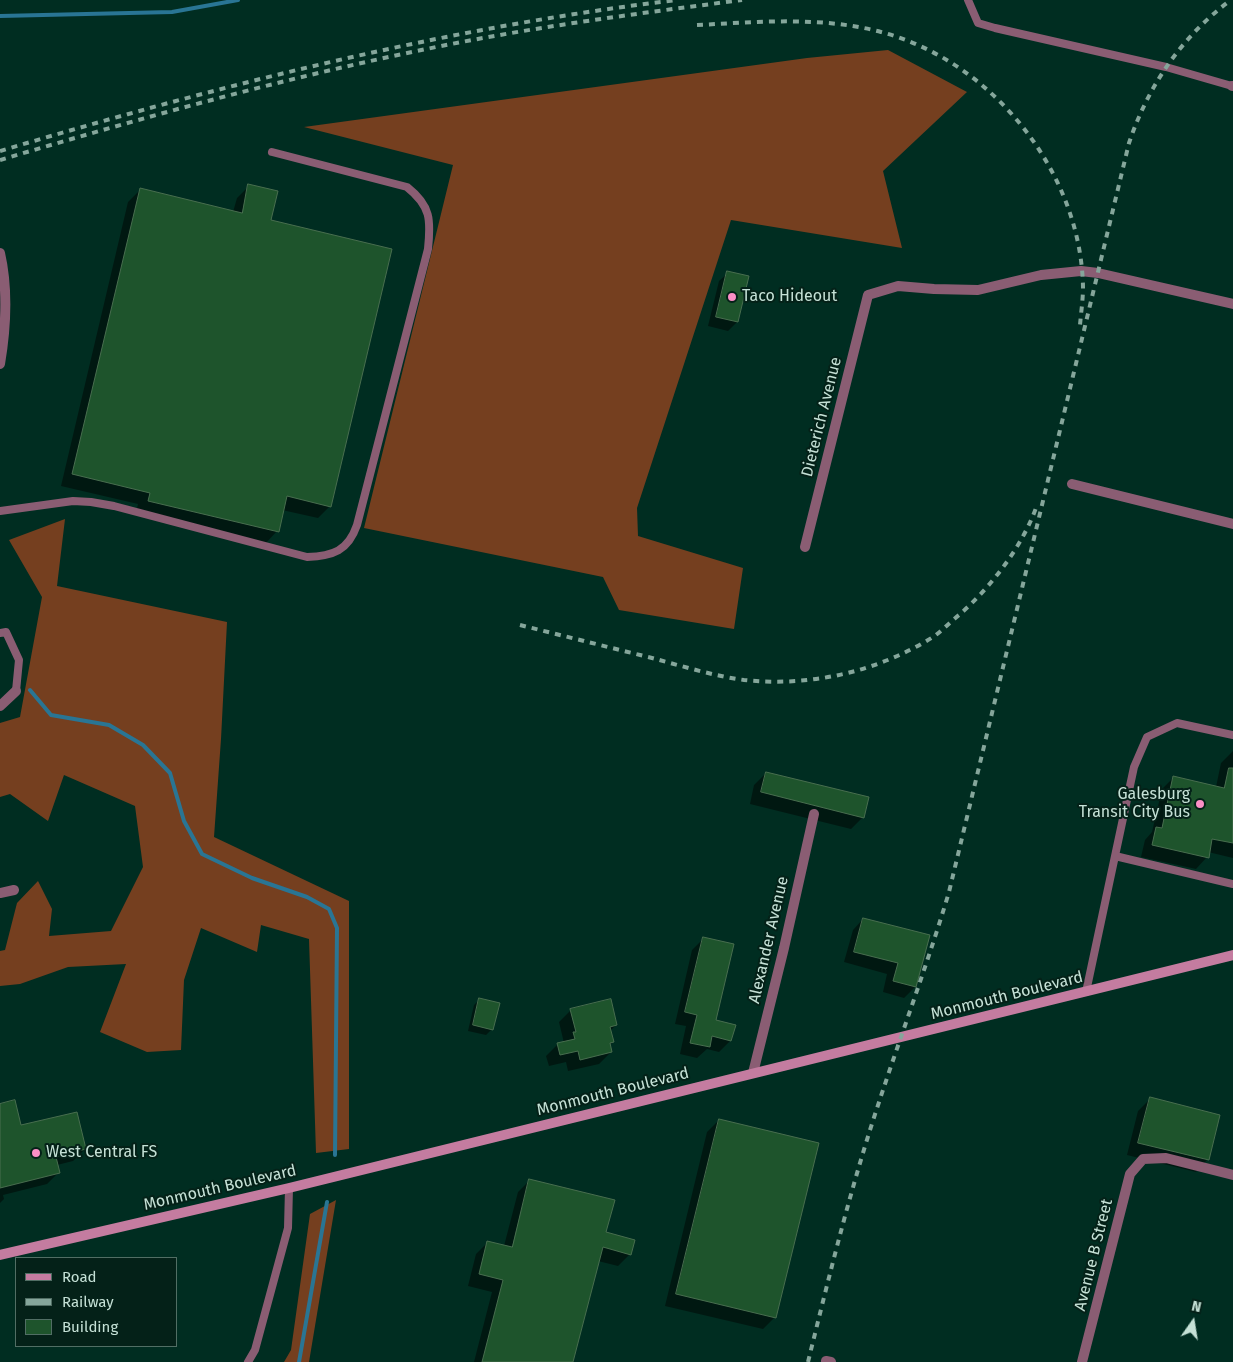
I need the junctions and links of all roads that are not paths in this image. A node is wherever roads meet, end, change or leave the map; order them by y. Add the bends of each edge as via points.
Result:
1 (968, 0) edge
2 (1233, 86) edge
3 (272, 152) dead end
4 (0, 253) edge
5 (1233, 304) edge
6 (0, 364) edge
7 (1072, 484) dead end
8 (0, 511) edge
9 (1233, 524) edge
10 (805, 547) dead end
11 (0, 633) edge
12 (16, 692) joint
13 (0, 706) edge
14 (1233, 735) edge
15 (814, 814) dead end
16 (1115, 856) junction
17 (1233, 884) edge
18 (14, 890) dead end
19 (0, 893) edge
20 (1233, 956) edge
21 (1086, 992) junction
22 (753, 1073) junction
23 (1233, 1175) edge
24 (289, 1188) junction
25 (0, 1255) edge
26 (248, 1362) edge
27 (1082, 1362) edge

1 - 2 lane via 978,23
3 - 8 lane via 407,187 418,196 429,218 428,249 357,525 348,543 326,556 307,557 91,502 73,501
4 - 6 street via 4,269 4,312
5 - 10 street, Dieterich Avenue via 1081,271 1041,275 978,290 898,286 868,294
7 - 9 street
11 - 12 lane via 6,632 19,660
12 - 13 street
14 - 16 lane via 1177,723 1147,738 1134,767
15 - 22 street, Alexander Avenue
16 - 17 lane
16 - 21 lane
18 - 19 street
20 - 21 street, Monmouth Boulevard
21 - 22 street, Monmouth Boulevard
22 - 24 street, Monmouth Boulevard
23 - 27 street, Avenue B Street via 1166,1158 1143,1159 1130,1174
24 - 25 street, Monmouth Boulevard
24 - 26 lane via 288,1228 255,1350

